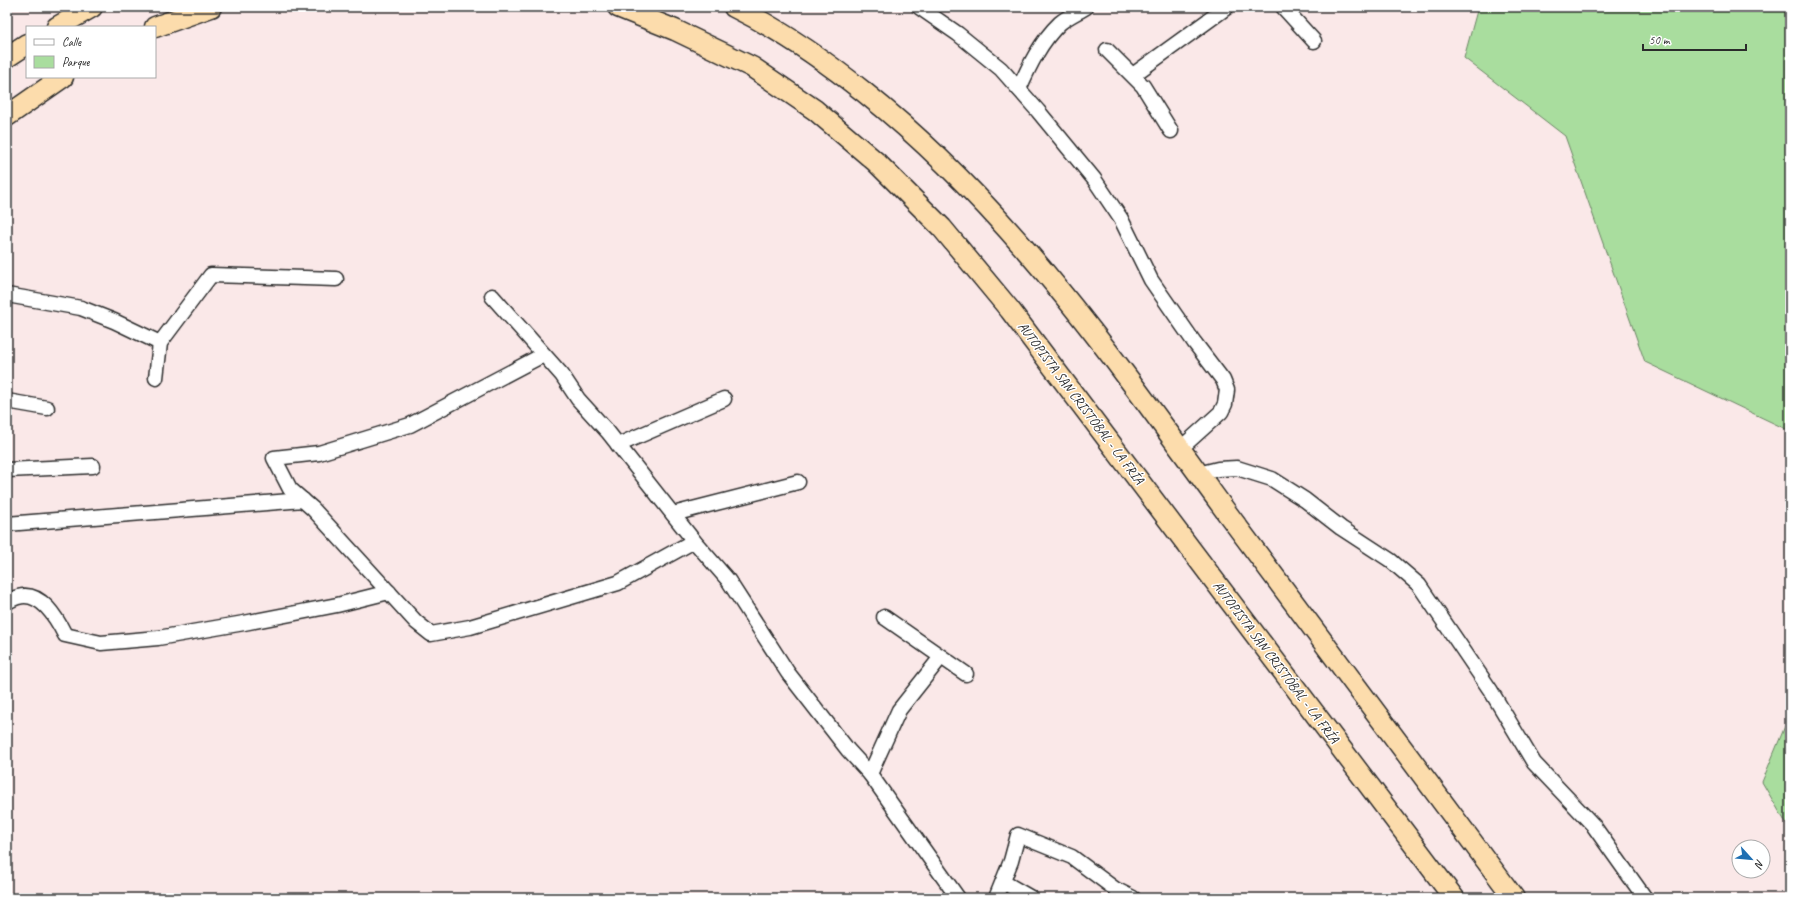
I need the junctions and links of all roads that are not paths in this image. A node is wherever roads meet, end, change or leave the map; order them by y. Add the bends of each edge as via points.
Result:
1 (92, 7) edge
2 (211, 7) edge
3 (618, 7) edge
4 (734, 7) edge
5 (919, 7) edge
6 (1086, 7) edge
7 (1227, 7) edge
8 (1283, 7) edge
9 (59, 26) edge
10 (156, 27) edge
11 (1314, 41) dead end
12 (26, 45) edge
13 (1107, 50) dead end
14 (7, 56) edge
15 (1133, 75) junction
16 (62, 78) edge
17 (1019, 89) junction
18 (7, 116) edge
19 (1171, 131) dead end
20 (336, 279) dead end
21 (7, 295) edge
22 (492, 296) dead end
23 (160, 343) junction
24 (543, 355) junction
25 (156, 378) dead end
26 (724, 399) dead end
27 (7, 401) edge
28 (47, 408) dead end
29 (618, 445) junction
30 (1180, 449) junction
31 (93, 466) dead end
32 (7, 470) edge
33 (1198, 474) junction
34 (798, 482) dead end
35 (303, 500) junction
36 (673, 514) junction
37 (7, 524) edge
38 (694, 541) junction
39 (389, 592) junction
40 (7, 602) edge
41 (884, 617) dead end
42 (941, 657) junction
43 (966, 674) dead end
44 (870, 774) junction
45 (1003, 882) junction
46 (958, 898) edge
47 (996, 898) edge
48 (1031, 898) edge
49 (1133, 898) edge
50 (1454, 898) edge
51 (1514, 898) edge
52 (1645, 898) edge

1 - 9 highway
2 - 10 highway
3 - 50 highway, AUTOPISTA SAN CRISTÓBAL - LA FRÍA via 675,30 752,67 815,110 876,162 942,228 1010,310
4 - 30 highway via 763,21 832,66 936,154 1056,285
5 - 17 street via 995,64
6 - 17 street via 1060,22 1031,63
7 - 15 street
8 - 11 street
12 - 14 highway
13 - 15 street
15 - 19 street via 1149,94
16 - 18 highway
17 - 30 street via 1094,179 1121,219 1151,280 1228,390 1221,412
20 - 23 street via 211,275
21 - 23 street via 82,308
22 - 24 street
23 - 25 street
24 - 29 street
24 - 35 street via 410,425 319,453 274,458 290,489
26 - 29 street
27 - 28 street
29 - 36 street
30 - 33 highway
31 - 32 street
33 - 51 highway
33 - 52 street via 1237,468 1272,479 1390,560 1419,585 1491,691 1534,763 1593,825
34 - 36 street
35 - 37 street
35 - 39 street
36 - 38 street
38 - 39 street via 618,583 449,632 431,634 416,622
38 - 44 street via 728,580 788,673
39 - 40 street via 244,623 158,638 101,643 64,635 54,617 40,601 31,596 19,596
41 - 42 street
42 - 43 street
42 - 44 street via 899,710
44 - 46 street
45 - 47 street
45 - 48 street
45 - 49 street via 1018,835 1072,857 1115,889

